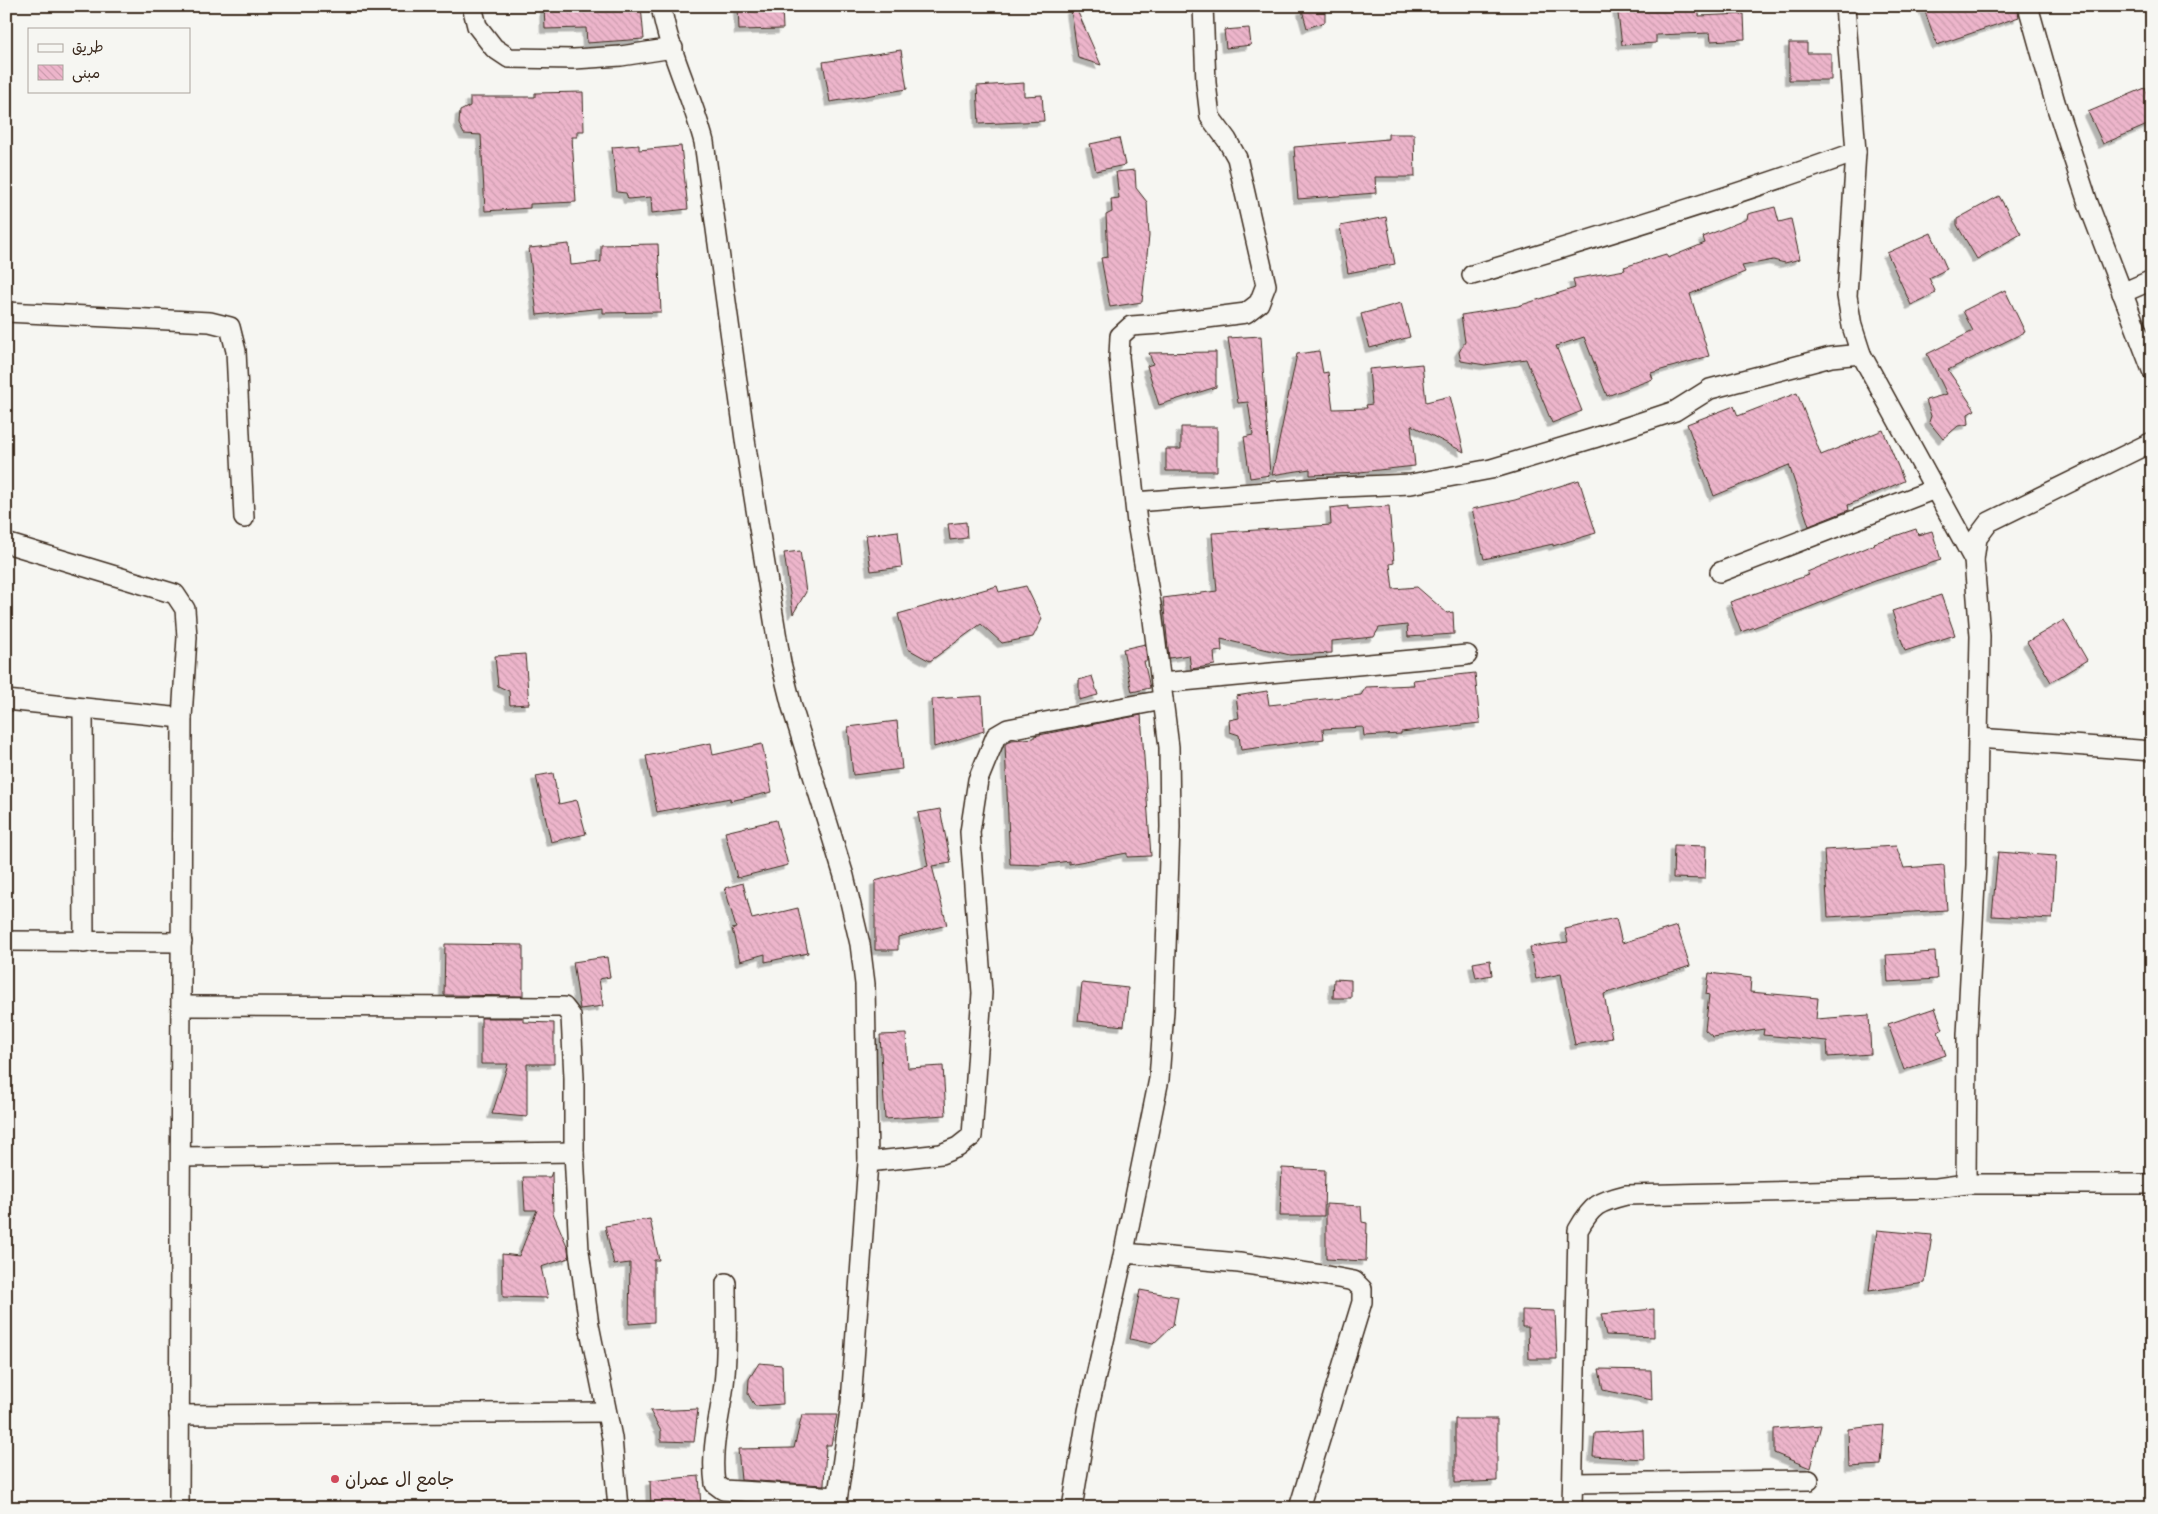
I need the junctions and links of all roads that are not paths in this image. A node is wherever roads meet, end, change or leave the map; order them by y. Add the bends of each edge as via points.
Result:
1 (472, 6) edge
2 (661, 6) edge
3 (1203, 6) edge
4 (1846, 6) edge
5 (2028, 6) edge
6 (673, 48) junction
7 (1856, 152) junction
8 (1472, 275) dead end
9 (2152, 280) edge
10 (2122, 293) junction
11 (6, 312) edge
12 (1861, 354) junction
13 (2152, 370) edge
14 (2152, 442) edge
15 (1935, 490) junction
16 (1135, 502) junction
17 (244, 518) dead end
18 (6, 543) edge
19 (1974, 560) junction
20 (1720, 572) dead end
21 (1467, 655) dead end
22 (1162, 691) junction
23 (6, 700) edge
24 (83, 708) junction
25 (182, 718) junction
26 (1978, 738) junction
27 (2152, 751) edge
28 (6, 941) edge
29 (182, 942) junction
30 (84, 943) junction
31 (182, 1006) junction
32 (574, 1152) junction
33 (181, 1157) junction
34 (868, 1162) junction
35 (1966, 1184) junction
36 (2152, 1184) edge
37 (1124, 1253) junction
38 (726, 1283) dead end
39 (606, 1412) junction
40 (179, 1414) junction
41 (1809, 1480) dead end
42 (1573, 1483) junction
43 (837, 1502) edge
44 (179, 1508) edge
45 (618, 1508) edge
46 (1072, 1508) edge
47 (1299, 1508) edge
48 (1572, 1508) edge

1 - 6 street via 477,26 494,48 509,58 574,59
2 - 6 street
3 - 16 street via 1210,117 1237,158 1266,285 1259,303 1246,314 1131,326 1120,336 1119,357
4 - 7 street
5 - 10 street via 2088,203
6 - 34 street via 704,142 746,445 781,663 844,876 860,944 865,984
7 - 8 street via 1762,186
7 - 12 street via 1847,296
9 - 10 street
10 - 13 street
11 - 17 street via 210,322 230,327 236,350
12 - 15 street
12 - 16 street via 1831,357 1710,389 1675,411 1491,469 1412,484
14 - 19 street via 1989,522 1977,538
15 - 19 street
15 - 20 street
16 - 22 street
18 - 25 street via 175,594 185,609 187,637
19 - 26 street via 1980,636
21 - 22 street
22 - 34 street via 1008,729 996,736 978,780 970,832 982,993 972,1136 941,1154
22 - 37 street via 1169,747 1170,827 1164,1010 1159,1079
23 - 24 street
24 - 25 street
24 - 30 street
25 - 29 street
26 - 27 street
26 - 35 street via 1976,865 1967,1036
28 - 30 street
29 - 30 street
29 - 31 street
31 - 32 street via 564,1007 571,1016
31 - 33 street
32 - 33 street
32 - 39 street via 579,1251 588,1325
33 - 40 street
34 - 43 street via 851,1403
35 - 36 street
35 - 42 street via 1937,1188 1626,1195 1607,1200 1588,1211 1578,1230
37 - 46 street via 1088,1411
37 - 47 street via 1239,1263 1322,1275 1354,1281 1362,1290 1362,1302
38 - 43 street via 724,1384 716,1424 715,1484 723,1490
39 - 40 street
39 - 45 street via 612,1438
40 - 44 street
41 - 42 street
42 - 48 street

